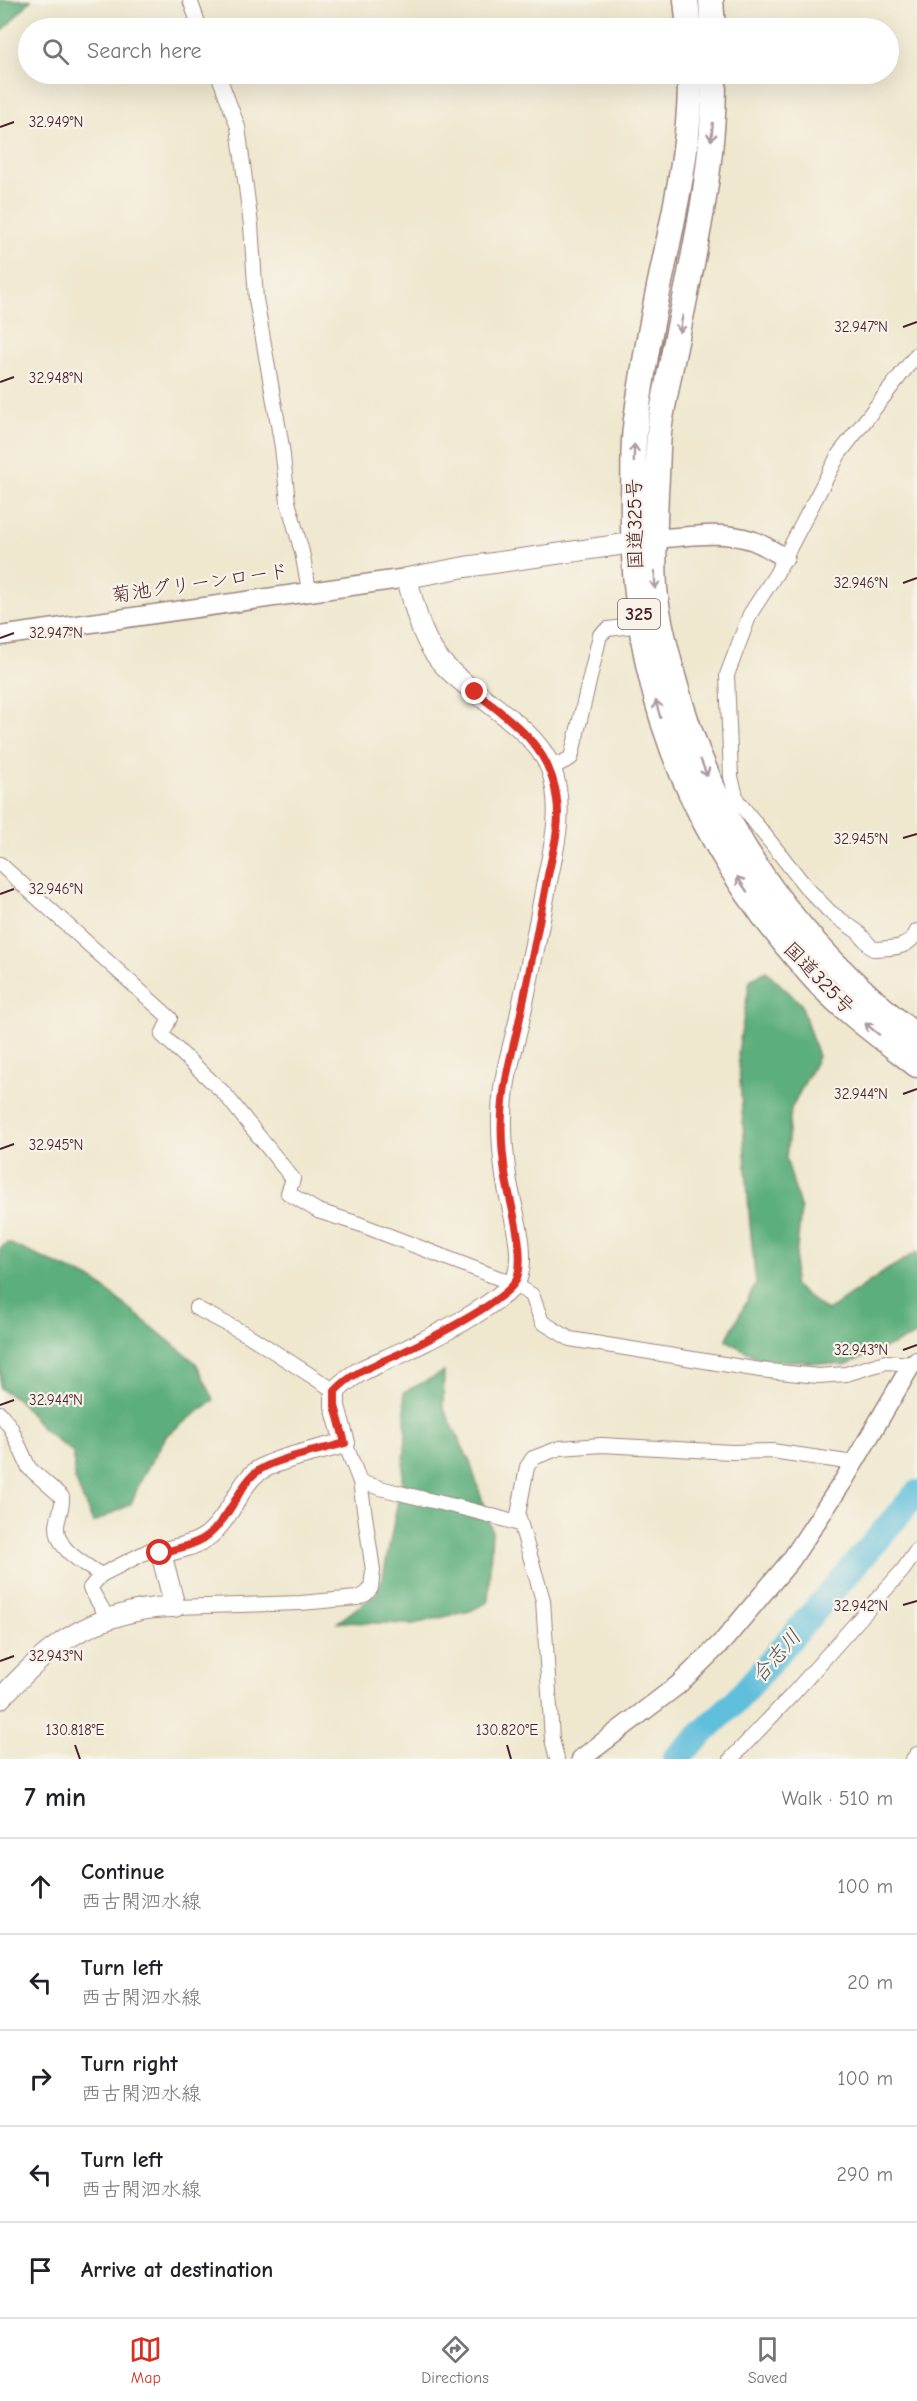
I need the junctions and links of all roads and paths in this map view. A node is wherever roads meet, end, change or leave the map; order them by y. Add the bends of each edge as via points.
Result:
1 (190, 0) edge
2 (686, 0) edge
3 (711, 0) edge
4 (196, 18) edge
5 (687, 18) edge
6 (712, 18) edge
7 (222, 84) edge
8 (690, 84) edge
9 (714, 84) edge
10 (917, 354) edge
11 (643, 541) junction
12 (785, 557) junction
13 (407, 578) junction
14 (309, 590) junction
15 (640, 625) junction
16 (0, 636) edge
17 (550, 768) junction
18 (0, 864) edge
19 (917, 931) edge
20 (917, 1037) edge
21 (917, 1065) edge
22 (514, 1284) junction
23 (196, 1308) dead end
24 (915, 1361) edge
25 (335, 1391) junction
26 (0, 1413) edge
27 (345, 1443) junction
28 (854, 1463) junction
29 (360, 1482) junction
30 (521, 1525) junction
31 (917, 1550) edge
32 (160, 1553) junction
33 (101, 1575) junction
34 (175, 1607) junction
35 (109, 1620) junction
36 (0, 1699) edge
37 (917, 1754) edge
38 (557, 1759) edge
39 (581, 1759) edge
40 (731, 1759) edge
41 (913, 1759) edge

1 - 4 street
2 - 5 highway
3 - 6 highway
7 - 14 street via 238,127 256,298 288,502
11 -> 8 highway, 国道325号 / 325 via 635,423 683,170
9 -> 11 highway, 国道325号 / 325 via 708,176 660,426
10 - 12 street via 839,454
11 - 12 street via 704,535 737,537
11 - 13 main road
11 - 15 highway, 国道325号 / 325
11 -> 20 highway, 国道325号 / 325 via 671,668 692,737 725,815 789,915 877,1006
12 - 19 street via 750,614 727,675 731,777 737,800 806,887 873,949 900,948 914,939
13 - 14 street, 菊池グリーンロード
13 - 17 main road via 417,619 444,666 518,726
14 - 16 street, 菊池グリーンロード
15 - 17 street via 608,629 600,635 571,758
21 -> 15 highway, 国道325号 / 325 via 810,974 768,922 730,865 699,814 665,732
17 - 22 main road via 558,800 554,847 504,1085 501,1117 506,1178 519,1240
18 - 22 street via 170,1018 162,1035 224,1093 293,1179 288,1193 318,1211
22 - 24 street via 532,1295 542,1322 570,1339 760,1371 818,1376 846,1374 886,1362
22 - 25 main road via 464,1319 348,1377
23 - 25 street via 248,1335
24 - 28 street
25 - 27 main road
26 - 33 street via 29,1468 62,1497 57,1527 62,1544
27 - 29 street
27 - 32 main road via 266,1466 244,1486 220,1526 208,1537
28 - 30 street via 772,1451 602,1445 560,1448 533,1458 527,1467 518,1515
28 - 39 street via 791,1560 724,1640 678,1685
29 - 30 street
29 - 34 street via 373,1570 371,1588 366,1594 327,1601
30 - 38 street via 543,1600 552,1739
31 - 40 street
32 - 33 street via 150,1550
32 - 34 main road
33 - 35 street via 90,1588
34 - 35 main road via 138,1610
35 - 36 main road via 55,1647
37 - 41 street

